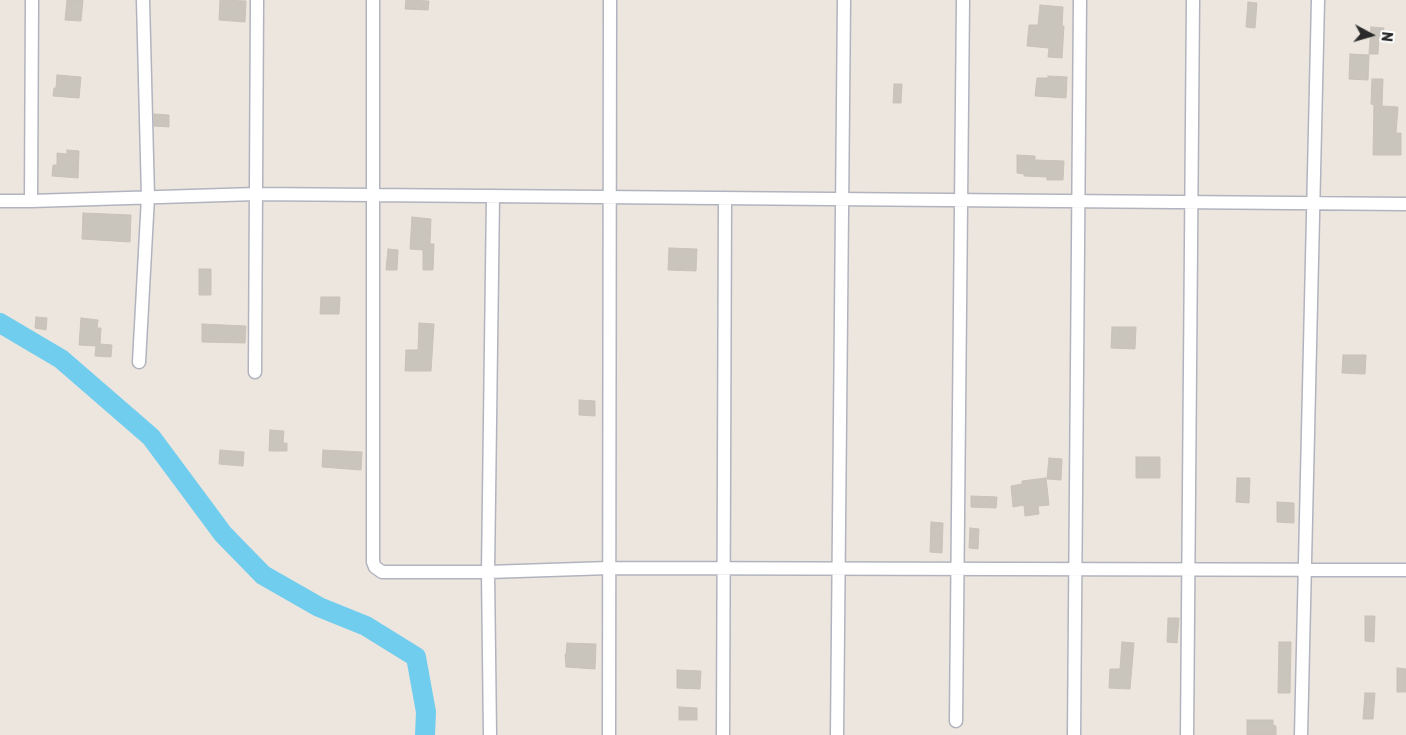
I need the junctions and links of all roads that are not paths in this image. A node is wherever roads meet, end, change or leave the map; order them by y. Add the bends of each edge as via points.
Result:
1 (32, 0) edge
2 (144, 0) edge
3 (257, 0) edge
4 (373, 0) edge
5 (610, 0) edge
6 (844, 0) edge
7 (963, 0) edge
8 (1080, 0) edge
9 (1194, 0) edge
10 (1318, 0) edge
11 (256, 194) junction
12 (373, 195) junction
13 (493, 196) junction
14 (148, 197) junction
15 (610, 197) junction
16 (725, 198) junction
17 (842, 199) junction
18 (961, 200) junction
19 (0, 201) edge
20 (31, 201) junction
21 (1080, 202) junction
22 (1191, 202) junction
23 (1313, 204) junction
24 (1406, 204) edge
25 (139, 362) dead end
26 (255, 372) dead end
27 (609, 568) junction
28 (723, 568) junction
29 (839, 568) junction
30 (958, 569) junction
31 (1076, 569) junction
32 (1188, 569) junction
33 (1305, 569) junction
34 (1406, 570) edge
35 (488, 572) junction
36 (956, 721) dead end
37 (490, 735) edge
38 (609, 735) edge
39 (723, 735) edge
40 (837, 735) edge
41 (1074, 735) edge
42 (1186, 735) edge
43 (1301, 735) edge

1 - 20 street
2 - 14 street
3 - 11 street
4 - 12 street
5 - 15 street
6 - 17 street
7 - 18 street
8 - 21 street
9 - 22 street
10 - 23 street
11 - 12 street
11 - 14 street
11 - 26 street
12 - 13 street
12 - 35 street via 373,562 375,568 382,572
13 - 15 street
13 - 35 street
14 - 20 street
14 - 25 street
15 - 16 street
15 - 27 street
16 - 17 street
16 - 28 street
17 - 18 street
17 - 29 street
18 - 21 street
18 - 30 street
19 - 20 street
21 - 22 street
21 - 31 street
22 - 23 street
22 - 32 street
23 - 24 street
23 - 33 street
27 - 28 street
27 - 35 street
27 - 38 street
28 - 29 street
28 - 39 street
29 - 30 street
29 - 40 street
30 - 31 street
30 - 36 street
31 - 32 street
31 - 41 street
32 - 33 street
32 - 42 street
33 - 34 street
33 - 43 street
35 - 37 street

